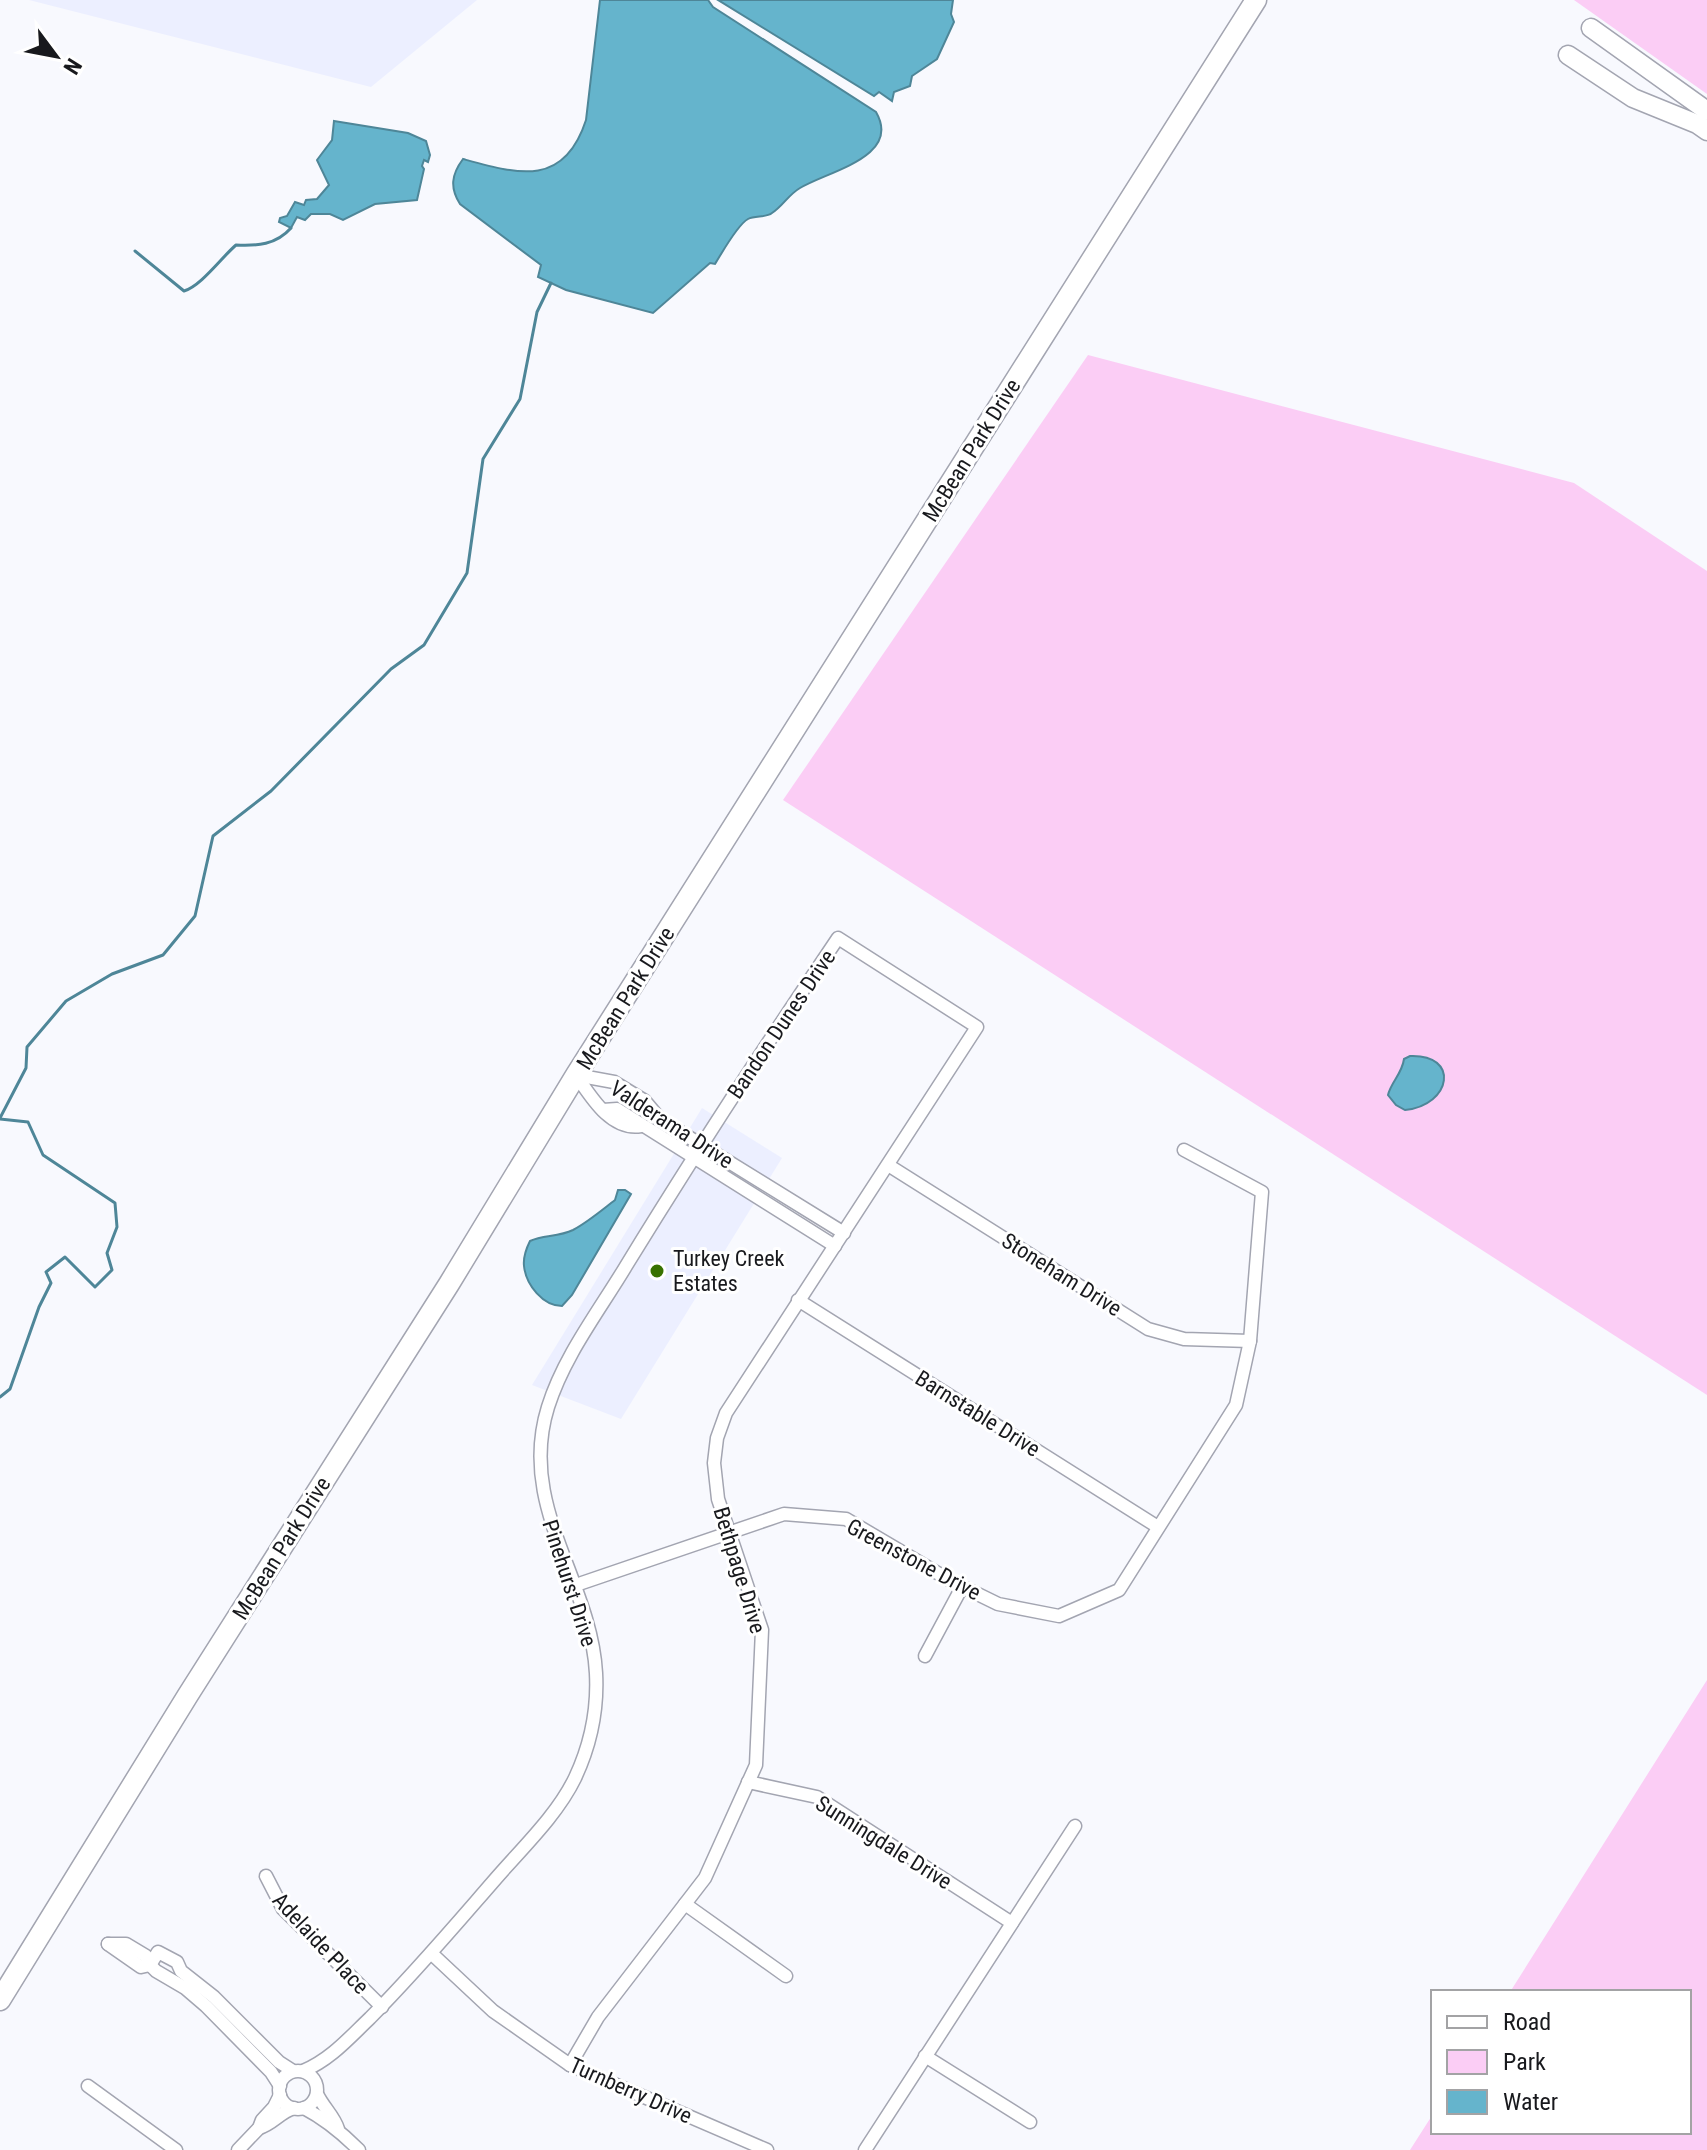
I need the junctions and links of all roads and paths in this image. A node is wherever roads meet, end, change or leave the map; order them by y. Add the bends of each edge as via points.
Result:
1 (1256, 0) edge
2 (1591, 28) dead end
3 (1568, 55) dead end
4 (1707, 111) edge
5 (1707, 131) edge
6 (576, 1075) junction
7 (652, 1111) junction
8 (643, 1126) junction
9 (697, 1150) junction
10 (1184, 1150) dead end
11 (888, 1165) junction
12 (844, 1233) junction
13 (835, 1246) junction
14 (798, 1300) junction
15 (1250, 1341) junction
16 (1158, 1527) junction
17 (728, 1533) junction
18 (573, 1586) junction
19 (962, 1587) junction
20 (925, 1656) dead end
21 (748, 1782) junction
22 (1075, 1826) dead end
23 (266, 1876) dead end
24 (685, 1904) junction
25 (1012, 1923) junction
26 (108, 1944) dead end
27 (431, 1953) junction
28 (150, 1965) junction
29 (786, 1976) dead end
30 (0, 2000) edge
31 (382, 2007) junction
32 (336, 2052) junction
33 (925, 2056) junction
34 (570, 2065) junction
35 (298, 2071) junction
36 (88, 2086) dead end
37 (317, 2089) junction
38 (280, 2090) junction
39 (299, 2108) junction
40 (1030, 2122) dead end
41 (259, 2128) junction
42 (338, 2129) junction
43 (176, 2150) edge
44 (238, 2150) edge
45 (359, 2150) edge
46 (767, 2150) edge
47 (865, 2150) edge

1 - 6 main road, McBean Park Drive
2 - 4 main road
3 - 5 main road via 1633,98
6 - 7 street, Valderama Drive via 614,1082
6 - 8 street, Valderama Drive via 603,1110 624,1126
6 - 30 main road, McBean Park Drive
7 - 8 street
7 - 9 street, Valderama Drive
8 - 9 street, Valderama Drive
9 - 11 street, Bandon Dunes Drive via 838,938 977,1027
9 - 12 street, Valderama Drive
9 - 13 street, Valderama Drive
9 - 18 street, Pinehurst Drive via 565,1367 548,1408 540,1450 541,1484
10 - 15 street, Greenstone Drive via 1262,1192
11 - 12 street, Bandon Dunes Drive
11 - 15 street, Stoneham Drive via 1148,1329 1184,1339
12 - 13 street, Bandon Dunes Drive
13 - 14 street, Bethpage Drive
14 - 16 street, Barnstable Drive
14 - 17 street, Bethpage Drive via 726,1413 717,1438 718,1499
15 - 16 street, Greenstone Drive via 1236,1405
16 - 19 street, Greenstone Drive via 1119,1590 1059,1616 998,1604
17 - 18 street, Greenstone Drive
17 - 19 street, Greenstone Drive via 784,1514 846,1519
17 - 21 street, Bethpage Drive via 762,1630 756,1765
18 - 27 street, Pinehurst Drive via 596,1669 595,1715 583,1760 548,1818
19 - 20 street
21 - 24 street, Bethpage Drive via 705,1878
21 - 25 street, Sunningdale Drive via 817,1797
22 - 25 street
23 - 31 street, Adelaide Place via 283,1909
24 - 29 street
24 - 34 street, Bethpage Drive via 598,2017
25 - 33 street
26 - 28 street via 141,1967
27 - 31 street, Pinehurst Drive
27 - 34 street, Turnberry Drive via 493,2011
28 - 35 street via 158,1952 177,1962 279,2062
28 - 38 street via 206,2006 271,2072
31 - 32 street, Pinehurst Drive
32 - 35 street, Pinehurst Drive
32 - 37 street, Pinehurst Drive
33 - 40 street
33 - 47 street
34 - 46 street, Turnberry Drive
35 - 37 street via 311,2076
35 - 38 street via 284,2077
36 - 43 street
37 - 39 street via 312,2103
37 - 42 street
38 - 39 street via 286,2104
38 - 41 street
39 - 41 street
39 - 42 street
41 - 44 street
42 - 45 street

